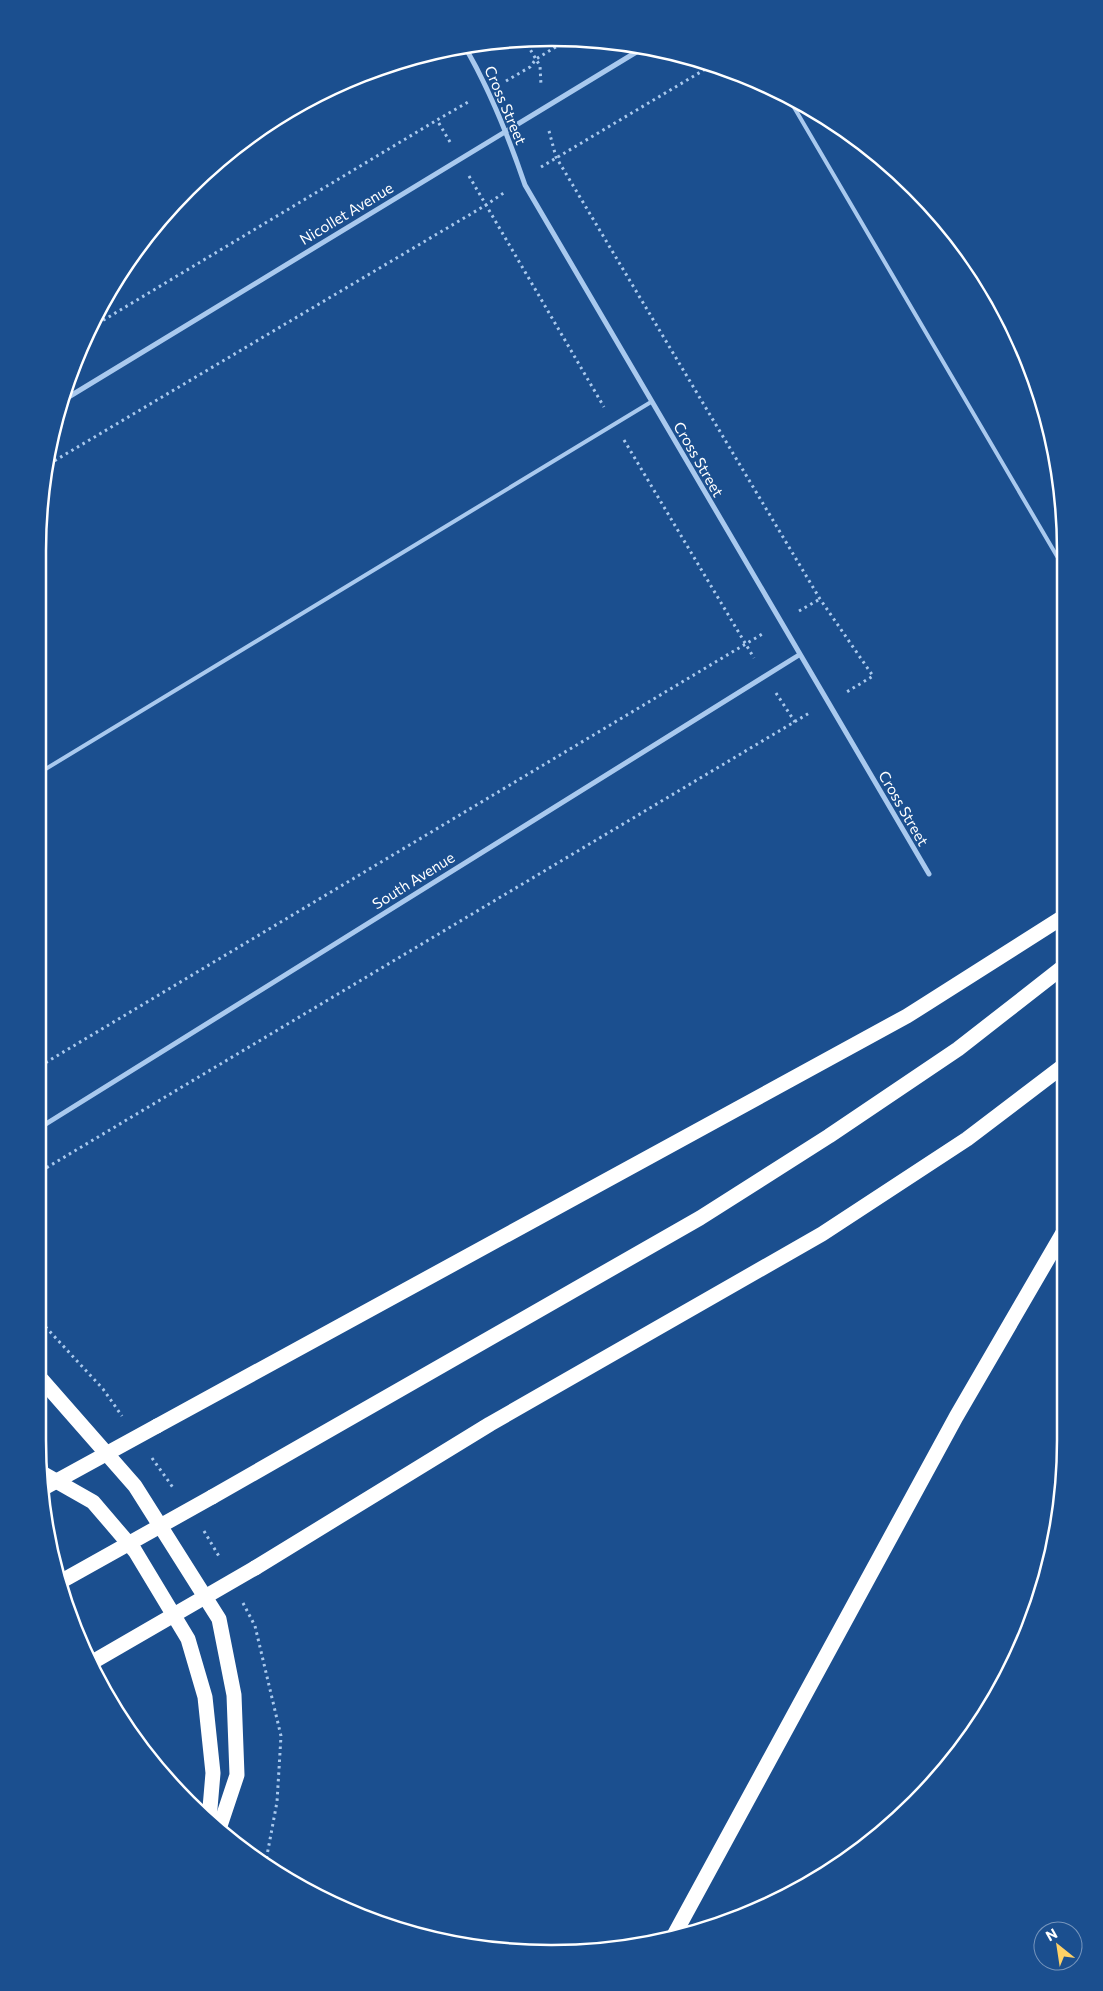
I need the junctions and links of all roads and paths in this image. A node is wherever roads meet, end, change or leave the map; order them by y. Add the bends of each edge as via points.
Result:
1 (529, 47) edge
2 (469, 54) edge
3 (634, 54) edge
4 (704, 70) edge
5 (542, 108) junction
6 (795, 109) edge
7 (437, 120) dead end
8 (505, 130) junction
9 (556, 157) junction
10 (102, 321) edge
11 (71, 396) edge
12 (651, 402) junction
13 (614, 424) junction
14 (55, 461) edge
15 (1057, 556) edge
16 (820, 598) junction
17 (780, 623) junction
18 (745, 644) junction
19 (799, 655) junction
20 (766, 676) junction
21 (827, 703) junction
22 (795, 722) junction
23 (46, 769) edge
24 (928, 874) dead end
25 (1057, 921) edge
26 (1057, 972) edge
27 (46, 1062) edge
28 (1057, 1071) edge
29 (46, 1124) edge
30 (46, 1168) edge
31 (1057, 1243) edge
32 (46, 1385) edge
33 (47, 1475) edge
34 (49, 1486) edge
35 (66, 1579) edge
36 (97, 1660) edge
37 (209, 1811) edge
38 (221, 1822) edge
39 (677, 1929) edge

1 - 5 path via 540,66
2 - 8 street, Cross Street
3 - 5 street, Nicollet Avenue
4 - 9 path
5 - 8 street, Nicollet Avenue
5 - 9 path
6 - 15 lane
7 - 10 path
8 - 11 street, Nicollet Avenue
8 - 12 street, Cross Street via 525,185
9 - 16 path
12 - 13 lane
12 - 17 street, Cross Street
13 - 14 path via 486,205
13 - 18 path
13 - 23 lane
16 - 17 path
16 - 21 path via 873,676
17 - 18 path
17 - 19 street, Cross Street
18 - 20 path
18 - 27 path
19 - 20 street, South Avenue
19 - 21 street, Cross Street
20 - 22 path
20 - 29 street, South Avenue
21 - 22 path
21 - 24 street, Cross Street
22 - 30 path
25 - 34 highway, bridge via 907,1016
26 - 35 highway, bridge via 958,1049 700,1218
28 - 36 highway, bridge via 967,1139 822,1234 490,1424 255,1568
31 - 39 highway via 956,1417
32 - 38 highway via 135,1486 218,1619 234,1695 237,1775
33 - 37 highway via 93,1502 135,1551 188,1639 205,1697 213,1773

